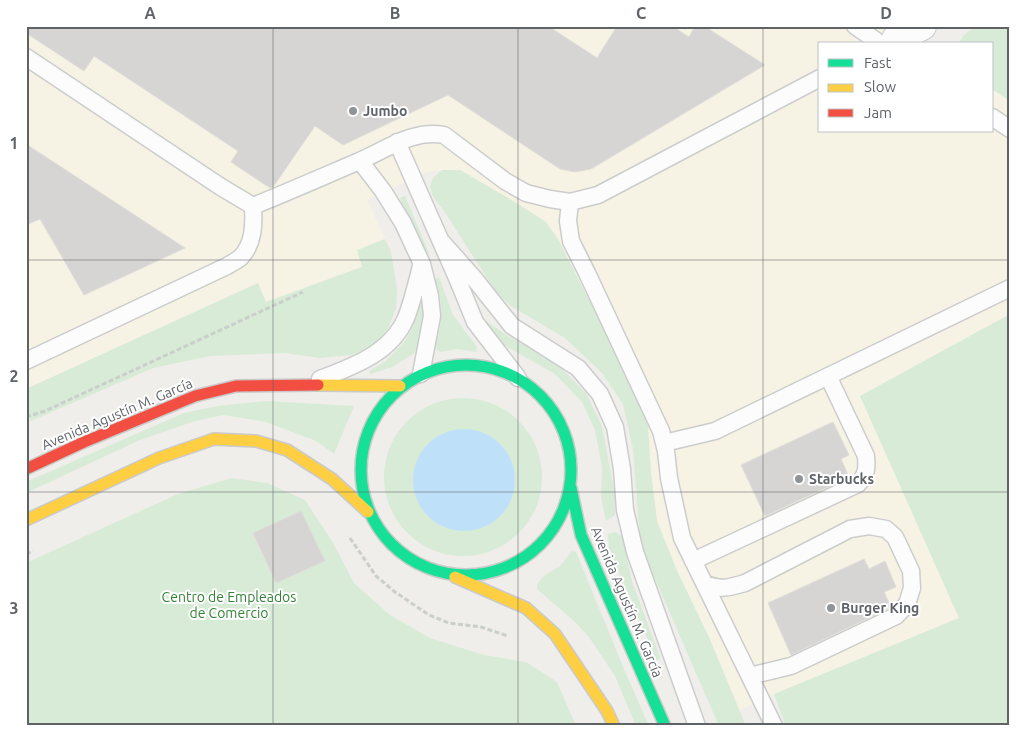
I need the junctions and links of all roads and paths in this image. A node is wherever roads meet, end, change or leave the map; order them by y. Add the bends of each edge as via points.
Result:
1 (855, 26) edge
2 (922, 26) edge
3 (887, 42) edge
4 (26, 57) edge
5 (818, 79) edge
6 (994, 118) edge
7 (1010, 129) edge
8 (397, 142) junction
9 (360, 161) junction
10 (570, 202) junction
11 (253, 206) junction
12 (441, 240) junction
13 (422, 264) junction
14 (1010, 288) edge
15 (303, 292) dead end
16 (26, 362) edge
17 (421, 374) junction
18 (828, 376) junction
19 (518, 378) junction
20 (303, 385) junction
21 (400, 386) junction
22 (26, 416) edge
23 (664, 443) junction
24 (26, 469) edge
25 (571, 487) junction
26 (368, 512) junction
27 (26, 520) edge
28 (349, 536) dead end
29 (34, 551) dead end
30 (26, 554) edge
31 (693, 561) junction
32 (449, 574) junction
33 (705, 584) junction
34 (515, 639) dead end
35 (750, 676) junction
36 (614, 726) edge
37 (665, 726) edge
38 (697, 726) edge
39 (774, 726) edge

1 - 3 lane
2 - 3 street
4 - 11 lane
5 - 10 lane via 598,195
6 - 7 lane
8 - 9 lane
8 - 10 lane via 434,133 444,135 526,193
8 - 12 lane
9 - 11 lane
9 - 13 lane via 403,224
10 - 23 lane via 571,241
11 - 16 lane via 251,241 241,257
12 - 19 lane via 475,322
12 - 38 lane via 512,326 578,368 600,394 615,427 625,510 635,552
13 - 17 lane via 432,316
13 - 20 lane via 406,318 391,341 350,368
14 - 18 lane
15 - 22 path via 45,411
17 - 19 main road via 455,365 488,367
17 - 21 main road
18 - 23 lane via 715,431
18 - 31 lane via 866,456 864,477 858,484
19 - 25 main road via 543,398 561,424 571,455
20 - 21 main road, Avenida Agustín M. García
20 - 24 main road, Avenida Agustín M. García via 236,386 195,396
21 - 26 main road via 376,414 365,437 360,462 361,488
23 - 31 lane via 682,538
25 - 32 main road via 560,518 534,550 514,564 482,574
25 - 37 main road, Avenida Agustín M. García via 581,535
26 - 27 main road via 332,479 287,450 256,441 214,439 159,458
26 - 32 main road via 388,542 416,563
28 - 34 path via 376,576 429,615
29 - 30 path
31 - 33 lane
32 - 36 main road via 526,608 555,634
33 - 35 lane
33 - 35 lane via 716,588 745,583 850,529 869,526 886,528 895,537 912,571 912,588 907,604 896,616 791,666
35 - 39 lane

